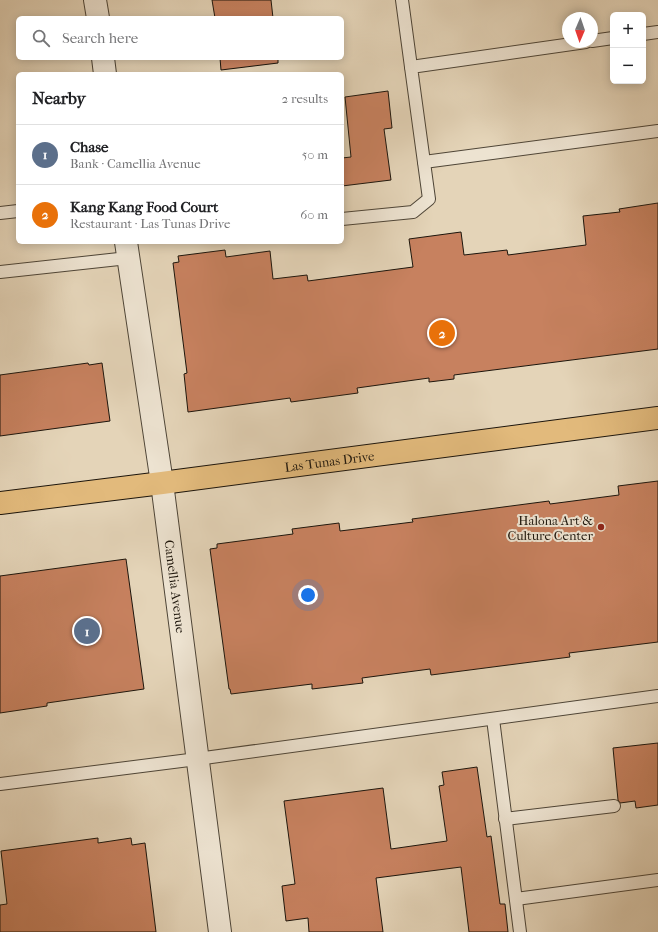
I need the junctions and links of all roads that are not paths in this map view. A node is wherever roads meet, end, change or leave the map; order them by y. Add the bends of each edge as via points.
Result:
1 (96, 0) edge
2 (402, 0) edge
3 (98, 16) edge
4 (658, 32) edge
5 (646, 34) edge
6 (610, 38) edge
7 (598, 40) edge
8 (562, 45) edge
9 (103, 60) edge
10 (411, 67) junction
11 (104, 72) edge
12 (658, 131) edge
13 (424, 162) junction
14 (16, 211) edge
15 (0, 213) edge
16 (344, 219) edge
17 (127, 246) edge
18 (0, 272) edge
19 (658, 418) edge
20 (162, 483) junction
21 (0, 503) edge
22 (658, 696) edge
23 (493, 719) junction
24 (197, 759) junction
25 (0, 784) edge
26 (614, 806) dead end
27 (505, 819) junction
28 (658, 880) edge
29 (516, 899) junction
30 (220, 932) edge
31 (520, 932) edge

1 - 3 street
2 - 10 lane
4 - 5 lane
6 - 7 lane
8 - 10 lane
9 - 11 street
10 - 13 lane
12 - 13 lane
13 - 16 lane via 429,199 413,212
14 - 15 lane
17 - 18 lane
17 - 20 street, Camellia Avenue
19 - 20 main road, Las Tunas Drive
20 - 21 main road, Las Tunas Drive
20 - 24 street, Camellia Avenue
22 - 23 lane
23 - 24 lane
23 - 27 lane
24 - 25 lane
24 - 30 street, Camellia Avenue
26 - 27 lane
27 - 29 lane
28 - 29 lane
29 - 31 lane

